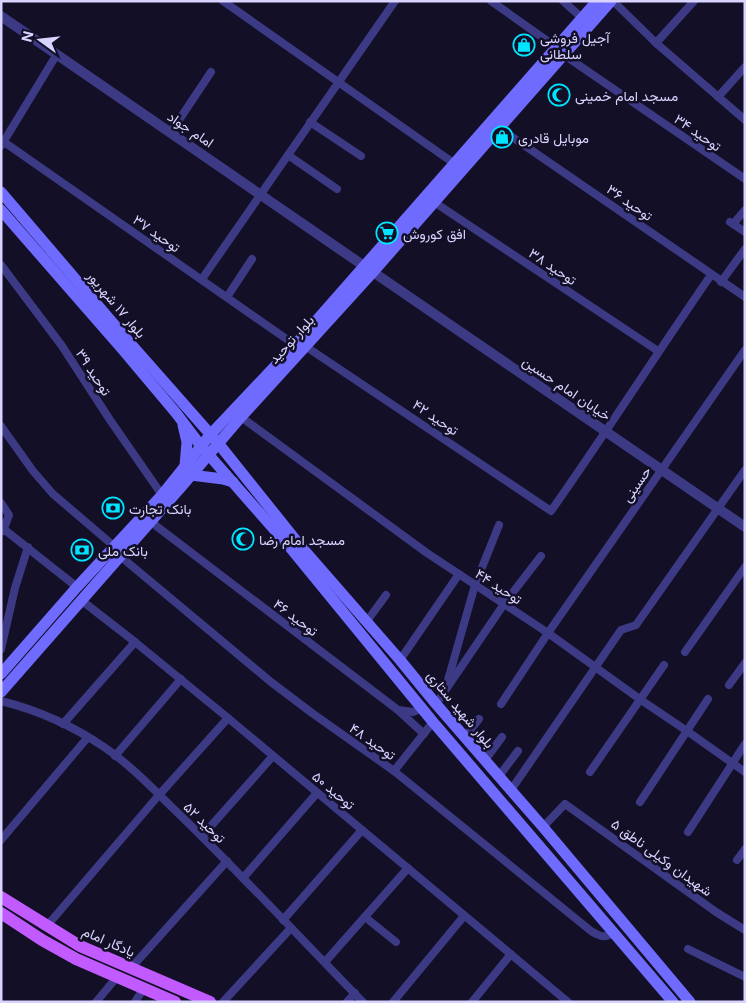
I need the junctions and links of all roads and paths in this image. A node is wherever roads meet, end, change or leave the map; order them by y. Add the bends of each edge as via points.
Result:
1 (223, 1) edge
2 (395, 1) edge
3 (491, 1) edge
4 (563, 1) edge
5 (694, 1) edge
6 (607, 3) edge
7 (1, 16) edge
8 (582, 18) junction
9 (656, 43) junction
10 (560, 51) junction
11 (57, 54) junction
12 (745, 67) edge
13 (211, 72) dead end
14 (339, 82) junction
15 (718, 97) junction
16 (745, 120) edge
17 (310, 122) junction
18 (499, 128) junction
19 (170, 132) junction
20 (2, 144) edge
21 (288, 155) junction
22 (362, 156) dead end
23 (455, 164) junction
24 (745, 179) edge
25 (337, 189) dead end
26 (1, 192) edge
27 (261, 194) junction
28 (434, 202) junction
29 (1, 210) edge
30 (745, 210) edge
31 (745, 232) edge
32 (744, 253) edge
33 (252, 259) dead end
34 (2, 269) edge
35 (369, 269) junction
36 (711, 275) junction
37 (202, 279) junction
38 (721, 282) junction
39 (227, 297) junction
40 (745, 297) edge
41 (300, 345) junction
42 (745, 350) edge
43 (658, 351) junction
44 (181, 413) junction
45 (241, 417) junction
46 (195, 418) junction
47 (229, 423) junction
48 (1, 426) edge
49 (606, 432) junction
50 (214, 439) junction
51 (204, 450) junction
52 (233, 463) junction
53 (662, 469) junction
54 (745, 470) edge
55 (188, 471) junction
56 (233, 482) junction
57 (162, 495) junction
58 (1, 503) edge
59 (718, 508) junction
60 (151, 522) junction
61 (499, 525) dead end
62 (745, 527) edge
63 (2, 530) edge
64 (28, 547) junction
65 (118, 551) junction
66 (541, 556) dead end
67 (745, 567) edge
68 (459, 574) junction
69 (475, 586) junction
70 (77, 587) junction
71 (386, 595) dead end
72 (81, 600) junction
73 (504, 604) junction
74 (367, 621) junction
75 (548, 633) junction
76 (135, 642) junction
77 (1, 649) edge
78 (685, 652) dead end
79 (400, 660) junction
80 (745, 663) edge
81 (664, 665) dead end
82 (595, 666) junction
83 (1, 674) edge
84 (181, 679) junction
85 (729, 685) dead end
86 (1, 692) edge
87 (445, 693) junction
88 (708, 699) dead end
89 (640, 700) junction
90 (1, 701) edge
91 (436, 704) junction
92 (501, 704) dead end
93 (422, 708) junction
94 (398, 710) junction
95 (228, 718) junction
96 (479, 719) dead end
97 (433, 722) junction
98 (63, 724) junction
99 (687, 731) junction
100 (424, 734) junction
101 (502, 736) dead end
102 (88, 737) junction
103 (465, 737) junction
104 (745, 744) edge
105 (518, 751) dead end
106 (114, 756) junction
107 (273, 756) junction
108 (484, 760) junction
109 (731, 763) junction
110 (394, 771) junction
111 (590, 772) dead end
112 (745, 772) edge
113 (498, 776) junction
114 (511, 790) junction
115 (317, 793) junction
116 (159, 795) junction
117 (640, 802) dead end
118 (543, 827) junction
119 (362, 830) junction
120 (688, 832) dead end
121 (202, 836) junction
122 (1, 840) edge
123 (745, 849) edge
124 (737, 860) dead end
125 (226, 861) junction
126 (408, 868) junction
127 (244, 878) junction
128 (1, 897) edge
129 (1, 913) edge
130 (464, 916) junction
131 (365, 917) junction
132 (283, 920) junction
133 (622, 923) junction
134 (46, 926) junction
135 (291, 928) junction
136 (745, 930) edge
137 (613, 933) junction
138 (396, 942) dead end
139 (688, 949) dead end
140 (511, 954) junction
141 (325, 962) junction
142 (131, 968) junction
143 (117, 977) junction
144 (745, 977) edge
145 (144, 988) junction
146 (355, 993) junction
147 (172, 1001) edge
148 (96, 1002) edge
149 (135, 1002) edge
150 (210, 1002) edge
151 (223, 1002) edge
152 (347, 1002) edge
153 (363, 1002) edge
154 (393, 1002) edge
155 (472, 1002) edge
156 (568, 1002) edge
157 (673, 1002) edge
158 (690, 1002) edge

1 - 14 street
2 - 14 street
3 - 10 street, توحید ۳۴
4 - 8 street
5 - 9 street
6 - 8 main road, بلوار توحید
6 - 9 street
6 - 10 main road, بلوار توحید
7 - 11 street, امام جواد
8 - 10 main road, بلوار توحید
9 - 15 street
10 - 18 main road, بلوار توحید
10 - 23 main road, بلوار توحید
10 - 24 street, توحید ۳۴
11 - 19 street, امام جواد
11 - 20 street
12 - 15 street
13 - 19 street
14 - 17 street
14 - 23 street
15 - 16 street
17 - 21 street
17 - 22 street
18 - 28 main road, بلوار توحید
18 - 36 street, توحید ۳۶
19 - 27 street, امام جواد
20 - 37 street, توحید ۳۷
21 - 25 street
21 - 27 street
23 - 35 main road, بلوار توحید
26 - 44 main road, بلوار ۱۷ شهریور
27 - 35 street, امام جواد
27 - 37 street
28 - 35 main road, بلوار توحید
28 - 43 street, توحید ۳۸
29 - 44 main road, بلوار ۱۷ شهریور
30 - 31 street via 732,223
32 - 38 street
33 - 39 street
34 - 57 street, توحید ۳۹ via 62,346
35 - 41 main road, بلوار توحید
35 - 49 street, خیابان امام حسین
36 - 38 street, توحید ۳۶
36 - 43 street
37 - 39 street, توحید ۳۷
38 - 40 street, توحید ۳۶
39 - 41 street, توحید ۳۷
41 - 45 main road, بلوار توحید
41 - 47 main road, بلوار توحید
41 - 49 street, توحید ۴۲ via 551,511
42 - 53 street, حسینی
43 - 49 street
44 - 46 main road, بلوار ۱۷ شهریور
44 - 51 main road, بلوار ۱۷ شهریور
44 - 55 main road
45 - 47 main road, بلوار توحید
45 - 68 street, توحید ۴۴
46 - 47 main road
46 - 50 main road, بلوار ۱۷ شهریور
47 - 50 main road, بلوار توحید
47 - 52 main road via 228,443
48 - 65 street, توحید ۴۸ via 33,472 53,494
49 - 53 street, خیابان امام حسین
50 - 51 main road, بلوار توحید
50 - 52 main road, بلوار شهید ستاری
51 - 55 main road, بلوار توحید
51 - 56 main road, بلوار شهید ستاری
52 - 74 main road, بلوار شهید ستاری
53 - 59 street, خیابان امام حسین
53 - 75 street, حسینی
54 - 59 street
55 - 56 main road
55 - 57 main road, بلوار توحید
55 - 60 main road, بلوار توحید
56 - 93 main road, بلوار شهید ستاری
57 - 65 main road, بلوار توحید
58 - 63 street via 9,515
59 - 62 street, خیابان امام حسین
59 - 82 street via 636,625 621,630
60 - 65 main road, بلوار توحید
60 - 94 street, توحید ۴۶
61 - 69 street
63 - 64 street
64 - 70 street
64 - 77 street
65 - 70 main road, بلوار توحید
65 - 72 main road, بلوار توحید
65 - 110 street, توحید ۴۸ via 271,682
66 - 73 street
67 - 78 street
68 - 69 street, توحید ۴۴
68 - 79 street
69 - 73 street, توحید ۴۴
69 - 87 street
70 - 83 main road, بلوار توحید
71 - 74 street
72 - 76 street, توحید ۵۰
72 - 86 main road, بلوار توحید
73 - 75 street, توحید ۴۴
73 - 87 street
74 - 79 main road, بلوار شهید ستاری
75 - 82 street, توحید ۴۴
75 - 92 street, حسینی
76 - 84 street, توحید ۵۰
76 - 98 street
79 - 91 main road, بلوار شهید ستاری
80 - 85 street
81 - 89 street
82 - 89 street, توحید ۴۴
82 - 114 street
84 - 95 street, توحید ۵۰
84 - 106 street
87 - 91 street
88 - 99 street
89 - 99 street, توحید ۴۴
89 - 111 street
90 - 98 street, توحید ۵۲ via 22,706
91 - 103 main road, بلوار شهید ستاری
93 - 94 street via 413,712
93 - 97 main road, بلوار شهید ستاری
94 - 100 street, توحید ۴۶
95 - 107 street, توحید ۵۰
95 - 116 street
96 - 103 street
97 - 100 street
97 - 137 main road, بلوار شهید ستاری
98 - 102 street, توحید ۵۲
99 - 109 street, توحید ۴۴
99 - 117 street
100 - 110 street
101 - 108 street
102 - 106 street, توحید ۵۲
102 - 122 street
103 - 108 main road, بلوار شهید ستاری
104 - 109 street
105 - 113 street
106 - 116 street, توحید ۵۲
107 - 115 street, توحید ۵۰
107 - 121 street
108 - 113 main road, بلوار شهید ستاری
109 - 112 street, توحید ۴۴
109 - 120 street
110 - 137 street, توحید ۴۸ via 591,931 602,937
113 - 114 main road, بلوار شهید ستاری
114 - 118 main road, بلوار شهید ستاری
115 - 119 street, توحید ۵۰
115 - 127 street
116 - 121 street, توحید ۵۲
116 - 134 street
118 - 133 main road, بلوار شهید ستاری
118 - 136 street, شهیدان وکیلی ناطق ۵ via 565,804
119 - 126 street, توحید ۵۰
119 - 132 street
121 - 125 street, توحید ۵۲
123 - 124 street
125 - 127 street, توحید ۵۲
125 - 142 street
126 - 130 street, توحید ۵۰
126 - 131 street
127 - 132 street, توحید ۵۲
128 - 134 main road, یادگار امام
129 - 143 main road via 62,952
130 - 140 street, توحید ۵۰
130 - 154 street
131 - 138 street
131 - 141 street
132 - 135 street, توحید ۵۲
133 - 137 main road
133 - 158 main road, بلوار شهید ستاری
134 - 142 main road, یادگار امام via 80,946
135 - 141 street, توحید ۵۲
135 - 151 street
137 - 157 main road, بلوار شهید ستاری
139 - 144 street
140 - 155 street
140 - 156 street, توحید ۵۰
141 - 146 street, توحید ۵۲
142 - 150 main road, یادگار امام
143 - 145 main road
143 - 148 street
145 - 147 main road
145 - 149 street
146 - 152 street
146 - 153 street, توحید ۵۲

